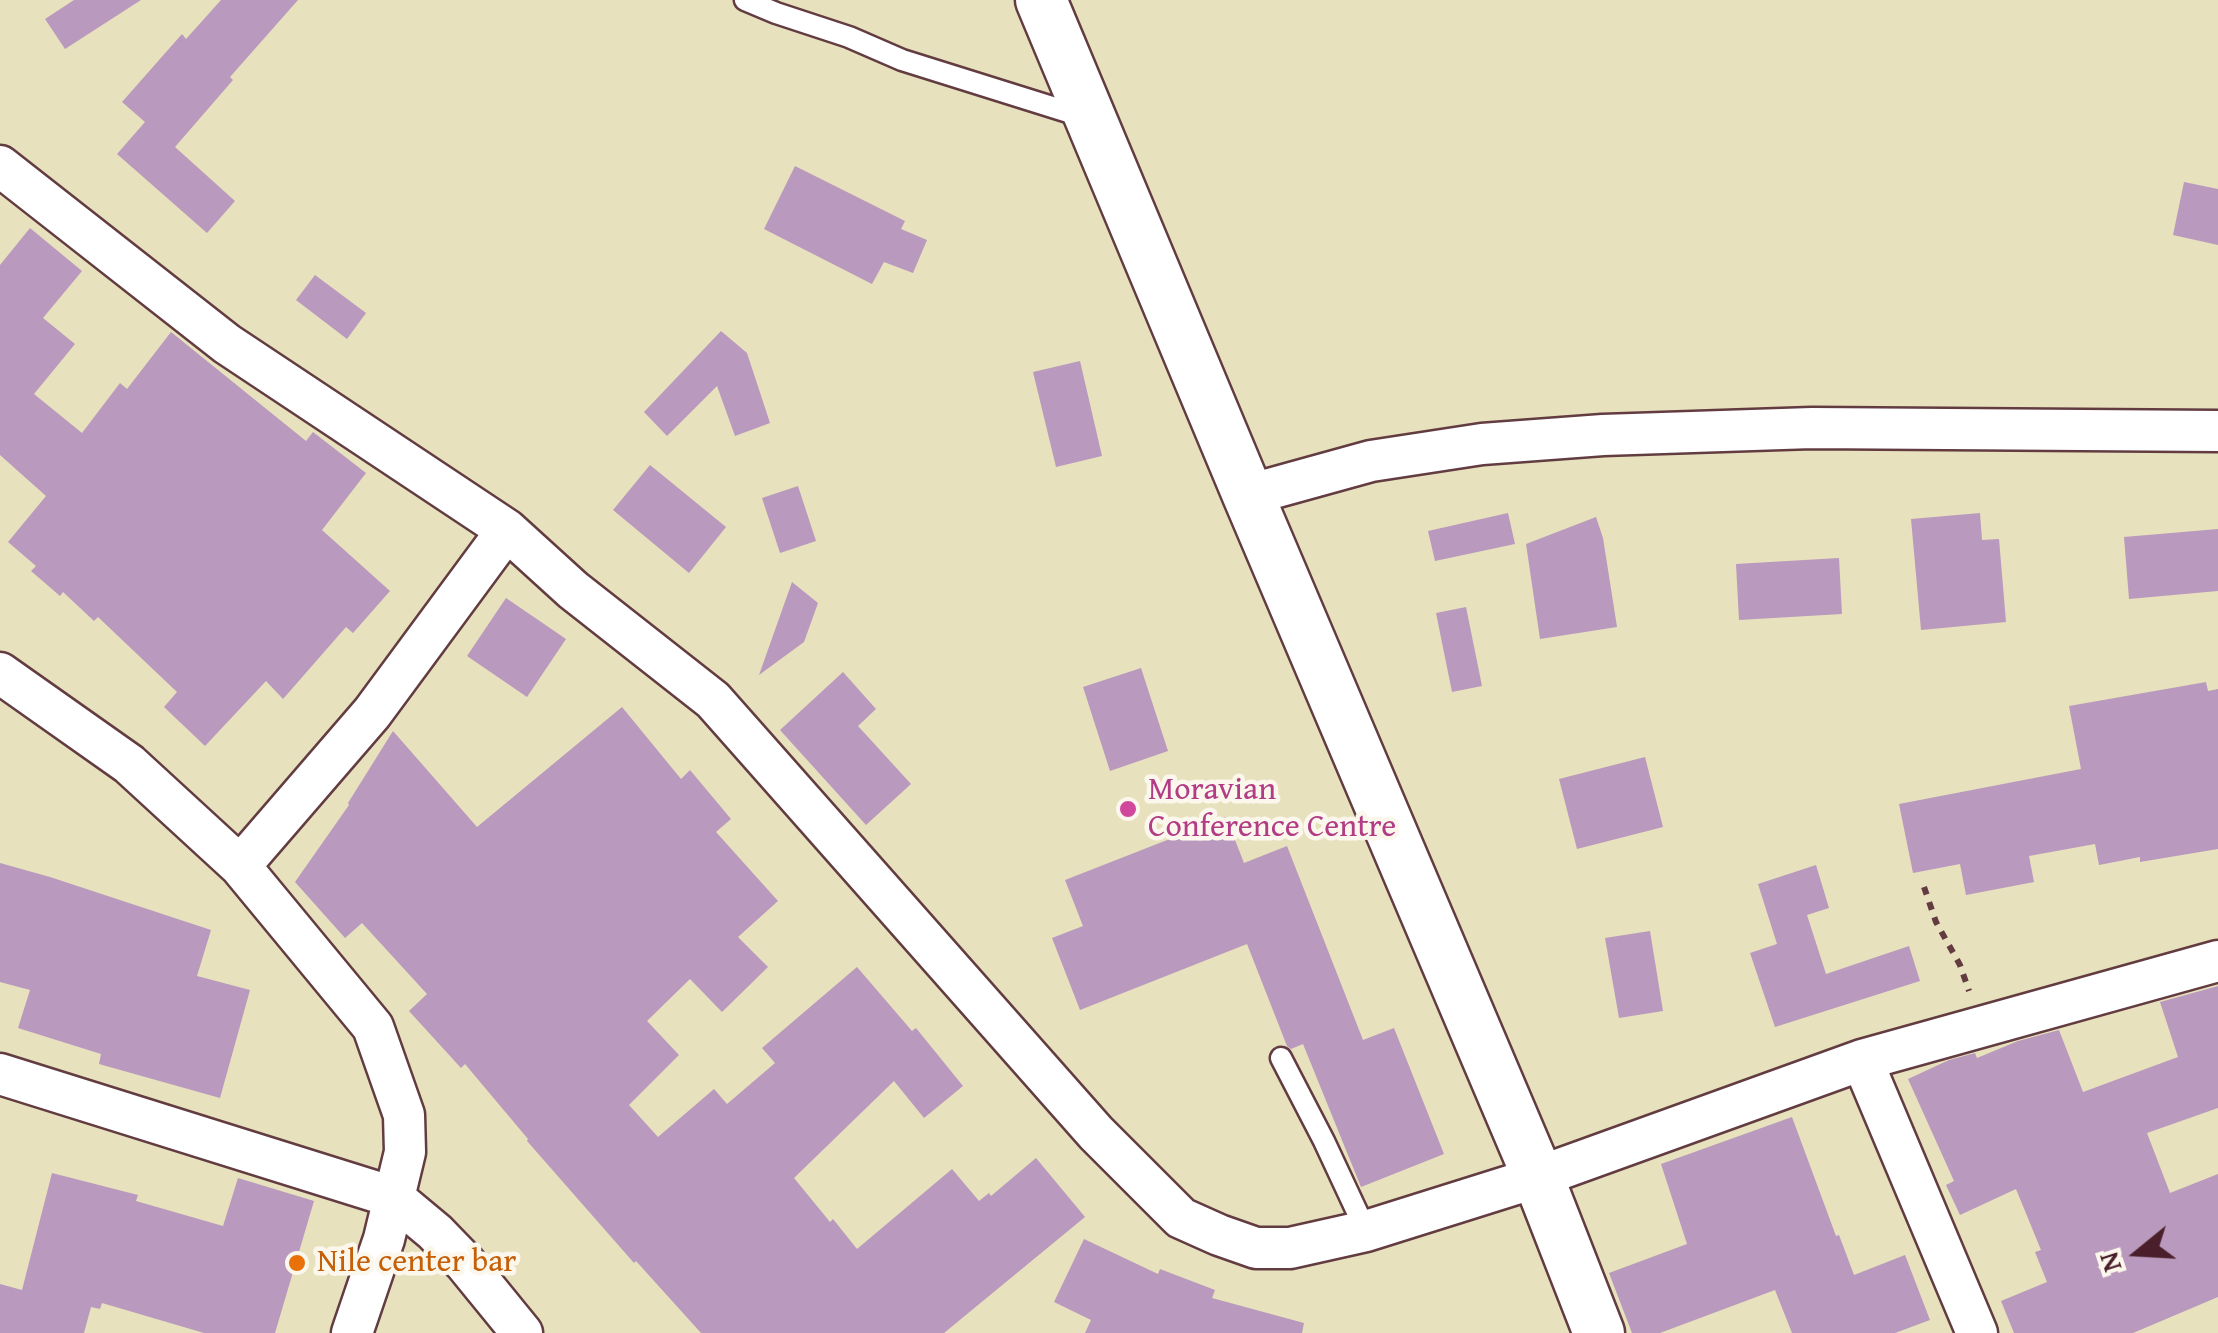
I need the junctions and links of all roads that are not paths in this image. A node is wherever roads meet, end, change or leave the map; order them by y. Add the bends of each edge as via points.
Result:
1 (746, 0) edge
2 (1041, 0) edge
3 (1091, 120) junction
4 (0, 166) edge
5 (2218, 431) edge
6 (1248, 496) junction
7 (506, 530) junction
8 (0, 673) edge
9 (240, 866) junction
10 (2218, 961) edge
11 (1282, 1058) dead end
12 (1862, 1060) junction
13 (0, 1074) edge
14 (1538, 1177) junction
15 (393, 1197) junction
16 (1366, 1232) junction
17 (352, 1333) edge
18 (522, 1333) edge
19 (1599, 1333) edge
20 (1976, 1333) edge

1 - 3 lane via 902,60
2 - 3 street
3 - 6 street
4 - 7 street via 226,344
5 - 6 street via 1603,434 1371,462
6 - 14 street
7 - 9 street via 372,713
7 - 16 street via 713,700 1096,1134 1181,1218 1256,1248
8 - 9 street via 129,764
9 - 15 street via 373,1027 404,1114
10 - 12 street
11 - 16 lane
12 - 14 street
12 - 20 street
13 - 15 street
14 - 16 street
14 - 19 street
15 - 17 street
15 - 18 street via 465,1263

